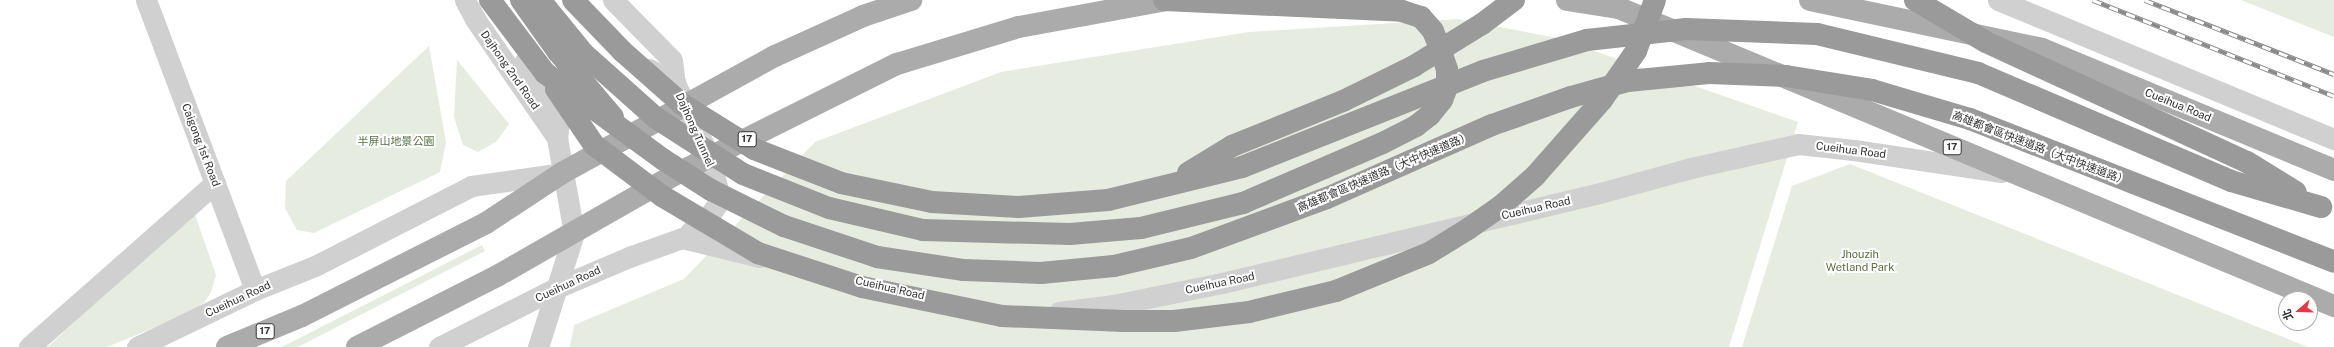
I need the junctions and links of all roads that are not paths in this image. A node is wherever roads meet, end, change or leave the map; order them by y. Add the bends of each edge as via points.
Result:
1 (146, 0) edge
2 (465, 0) edge
3 (490, 0) edge
4 (521, 0) edge
5 (540, 0) edge
6 (573, 0) edge
7 (583, 0) edge
8 (613, 0) edge
9 (911, 0) edge
10 (1165, 0) edge
11 (1514, 0) edge
12 (1567, 0) edge
13 (1655, 0) edge
14 (1810, 0) edge
15 (1915, 0) edge
16 (1998, 0) edge
17 (507, 34) dead end
18 (545, 73) junction
19 (675, 83) junction
20 (684, 106) junction
21 (630, 136) junction
22 (557, 138) junction
23 (2334, 139) edge
24 (710, 158) junction
25 (2334, 170) edge
26 (562, 173) junction
27 (674, 175) junction
28 (2018, 175) junction
29 (215, 183) junction
30 (1171, 183) junction
31 (2327, 210) edge
32 (574, 233) junction
33 (682, 238) junction
34 (2334, 262) edge
35 (554, 289) junction
36 (255, 290) junction
37 (2334, 306) edge
38 (29, 347) edge
39 (137, 347) edge
40 (227, 347) edge
41 (357, 347) edge
42 (439, 347) edge
43 (538, 347) edge

1 - 29 street, Caigong 1st Road
2 - 22 street, Dajhong 2nd Road via 474,18
3 - 18 highway, 高雄都會區快速道路（大中快速道路）, bridge
4 - 21 highway via 558,52
5 - 10 highway, bridge via 583,54 656,118 742,174 829,208 923,230 1070,234 1140,228 1243,203 1416,126 1430,115 1442,100 1447,87 1447,69 1433,31 1421,17 1402,11
6 - 30 highway, bridge via 622,51 682,104 754,149 841,183 932,202 1019,207 1108,200
7 - 19 street, Dajhong Tunnel via 611,34 650,70
8 - 19 street via 672,60
9 - 20 main road, Cueihua Road / 17 via 863,16 775,56
10 - 24 main road, 17 via 1019,27 897,64
11 - 30 highway, bridge via 1482,24 1414,66 1343,101 1232,146
12 - 28 main road, Cueihua Road / 17 via 1619,8 1787,76
13 - 18 highway, bridge via 1636,51 1602,100 1535,176 1501,206 1468,229 1429,253 1336,291 1249,312 1174,320 1124,321 1002,316 862,287 758,253 662,196 594,144
14 - 25 main road, Cueihua Road via 2042,49
15 - 31 highway, bridge via 1986,42 2247,162
16 - 23 street
17 - 22 street via 560,114
18 - 34 highway, 高雄都會區快速道路（大中快速道路）, bridge via 664,160 711,190 784,226 877,257 964,270 1041,273 1114,266 1190,248 1327,198 1492,125 1571,97 1628,81 1709,73 1786,76 1872,90 1970,119
19 - 20 street, Dajhong Tunnel
20 - 21 main road, Cueihua Road / 17
20 - 24 street, Dajhong Tunnel
21 - 26 main road, Cueihua Road / 17
21 - 27 highway
22 - 26 street
24 - 27 main road, 17
24 - 33 street, Dajhong Tunnel via 718,189 718,203 710,215
26 - 32 street
26 - 36 street, Cueihua Road via 471,186 315,266
26 - 40 main road, Cueihua Road / 17 via 486,223 302,316
27 - 32 main road, 17
28 - 33 street, Cueihua Road via 1934,161 1798,144 1222,283 1113,305 1054,313 1020,313 917,295
28 - 37 main road, Cueihua Road / 17
29 - 36 street, Caigong 1st Road
29 - 38 street
30 - 31 highway, bridge via 1242,167 1483,71 1587,40 1686,29 1817,34 1978,73 2231,181
32 - 35 street
32 - 41 main road, 17 via 497,276
33 - 35 street, Cueihua Road via 629,256
35 - 42 street, Cueihua Road
35 - 43 street
36 - 39 street, Cueihua Road

